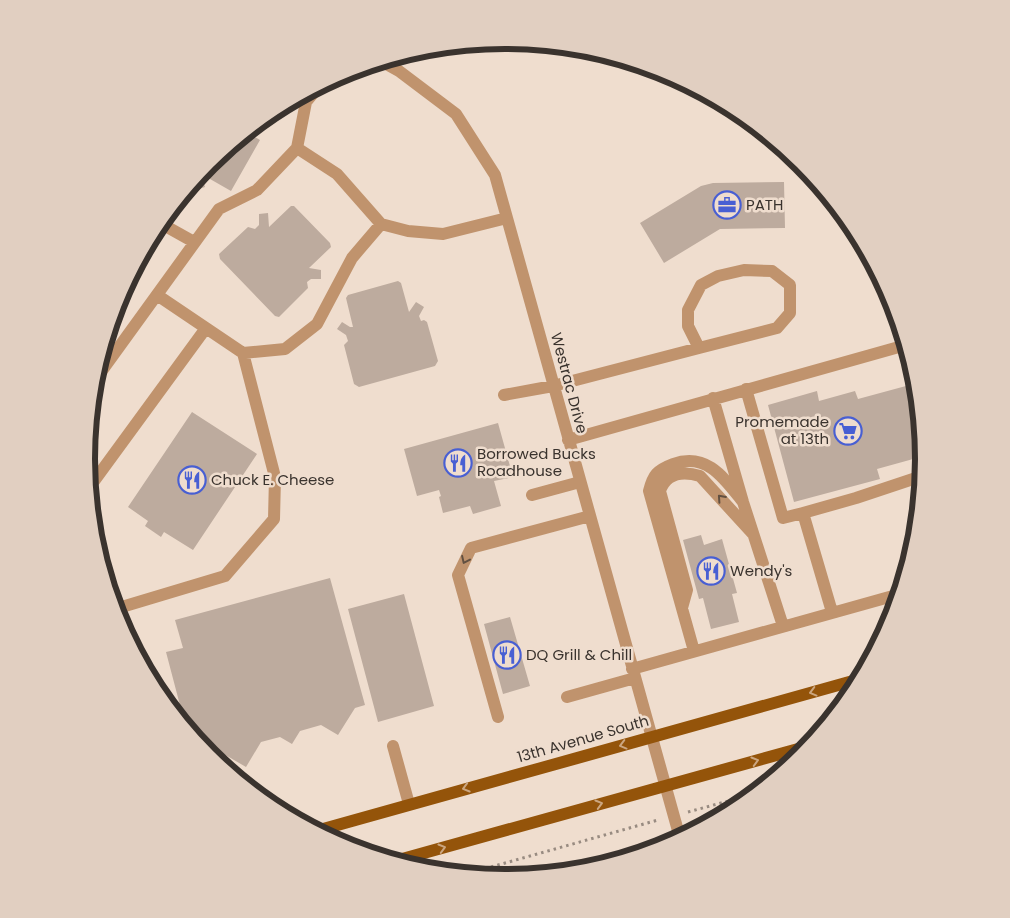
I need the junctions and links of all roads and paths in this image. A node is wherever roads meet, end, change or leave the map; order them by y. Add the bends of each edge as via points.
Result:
1 (390, 66) edge
2 (302, 103) edge
3 (297, 148) junction
4 (507, 218) junction
5 (381, 224) junction
6 (167, 227) edge
7 (194, 242) junction
8 (157, 294) junction
9 (206, 328) junction
10 (899, 347) edge
11 (699, 348) junction
12 (243, 353) junction
13 (106, 366) edge
14 (553, 386) junction
15 (746, 389) junction
16 (504, 395) dead end
17 (713, 398) junction
18 (568, 440) junction
19 (96, 479) edge
20 (914, 479) edge
21 (580, 482) junction
22 (532, 495) dead end
23 (743, 502) junction
24 (802, 513) junction
25 (590, 516) junction
26 (753, 534) junction
27 (891, 596) edge
28 (123, 607) edge
29 (682, 609) junction
30 (832, 612) junction
31 (783, 626) junction
32 (694, 651) junction
33 (633, 673) junction
34 (848, 683) edge
35 (567, 697) dead end
36 (498, 716) dead end
37 (651, 737) junction
38 (393, 746) dead end
39 (794, 750) edge
40 (665, 786) junction
41 (733, 800) edge
42 (410, 804) junction
43 (701, 809) dead end
44 (648, 823) dead end
45 (326, 828) edge
46 (678, 831) edge
47 (410, 858) edge
48 (486, 868) edge

1 - 4 street, Westrac Drive via 456,114 495,175
2 - 3 street
3 - 5 street via 337,174
3 - 7 street via 257,190 218,209
4 - 5 street via 444,234 408,231
4 - 14 street, Westrac Drive
5 - 12 street via 352,258 317,324 285,349
6 - 7 street
7 - 8 street
8 - 9 street
8 - 13 street
9 - 12 street
9 - 19 street
10 - 15 street
11 - 11 street via 777,328 790,313 790,285 772,271 744,270 718,276 701,285 688,310 688,326
11 - 14 street
12 - 28 street via 276,477 274,519 225,576
14 - 16 street
14 - 18 street, Westrac Drive
15 - 17 street
15 - 24 street via 783,518
17 - 18 street
17 - 23 street
18 - 21 street, Westrac Drive
20 - 24 street
21 - 22 street
21 - 25 street, Westrac Drive
23 - 26 street
23 - 29 street via 722,476 703,462 683,460 663,468 652,477 648,491
24 - 30 street
25 - 33 street, Westrac Drive
25 -> 36 street via 471,548 458,575
26 -> 29 street via 700,476 680,473 662,484 660,491 687,590
26 - 31 street
27 - 30 street
29 - 32 street
30 - 31 street
31 - 32 street
32 - 33 street
33 - 35 street
33 - 37 street, Westrac Drive
34 -> 37 main road, 13th Avenue South
37 - 40 street, Westrac Drive
37 -> 42 main road, 13th Avenue South
38 - 42 street
40 -> 39 main road
40 - 46 street, Westrac Drive
47 -> 40 main road
41 - 43 path
42 - 45 main road, 13th Avenue South
44 - 48 path

